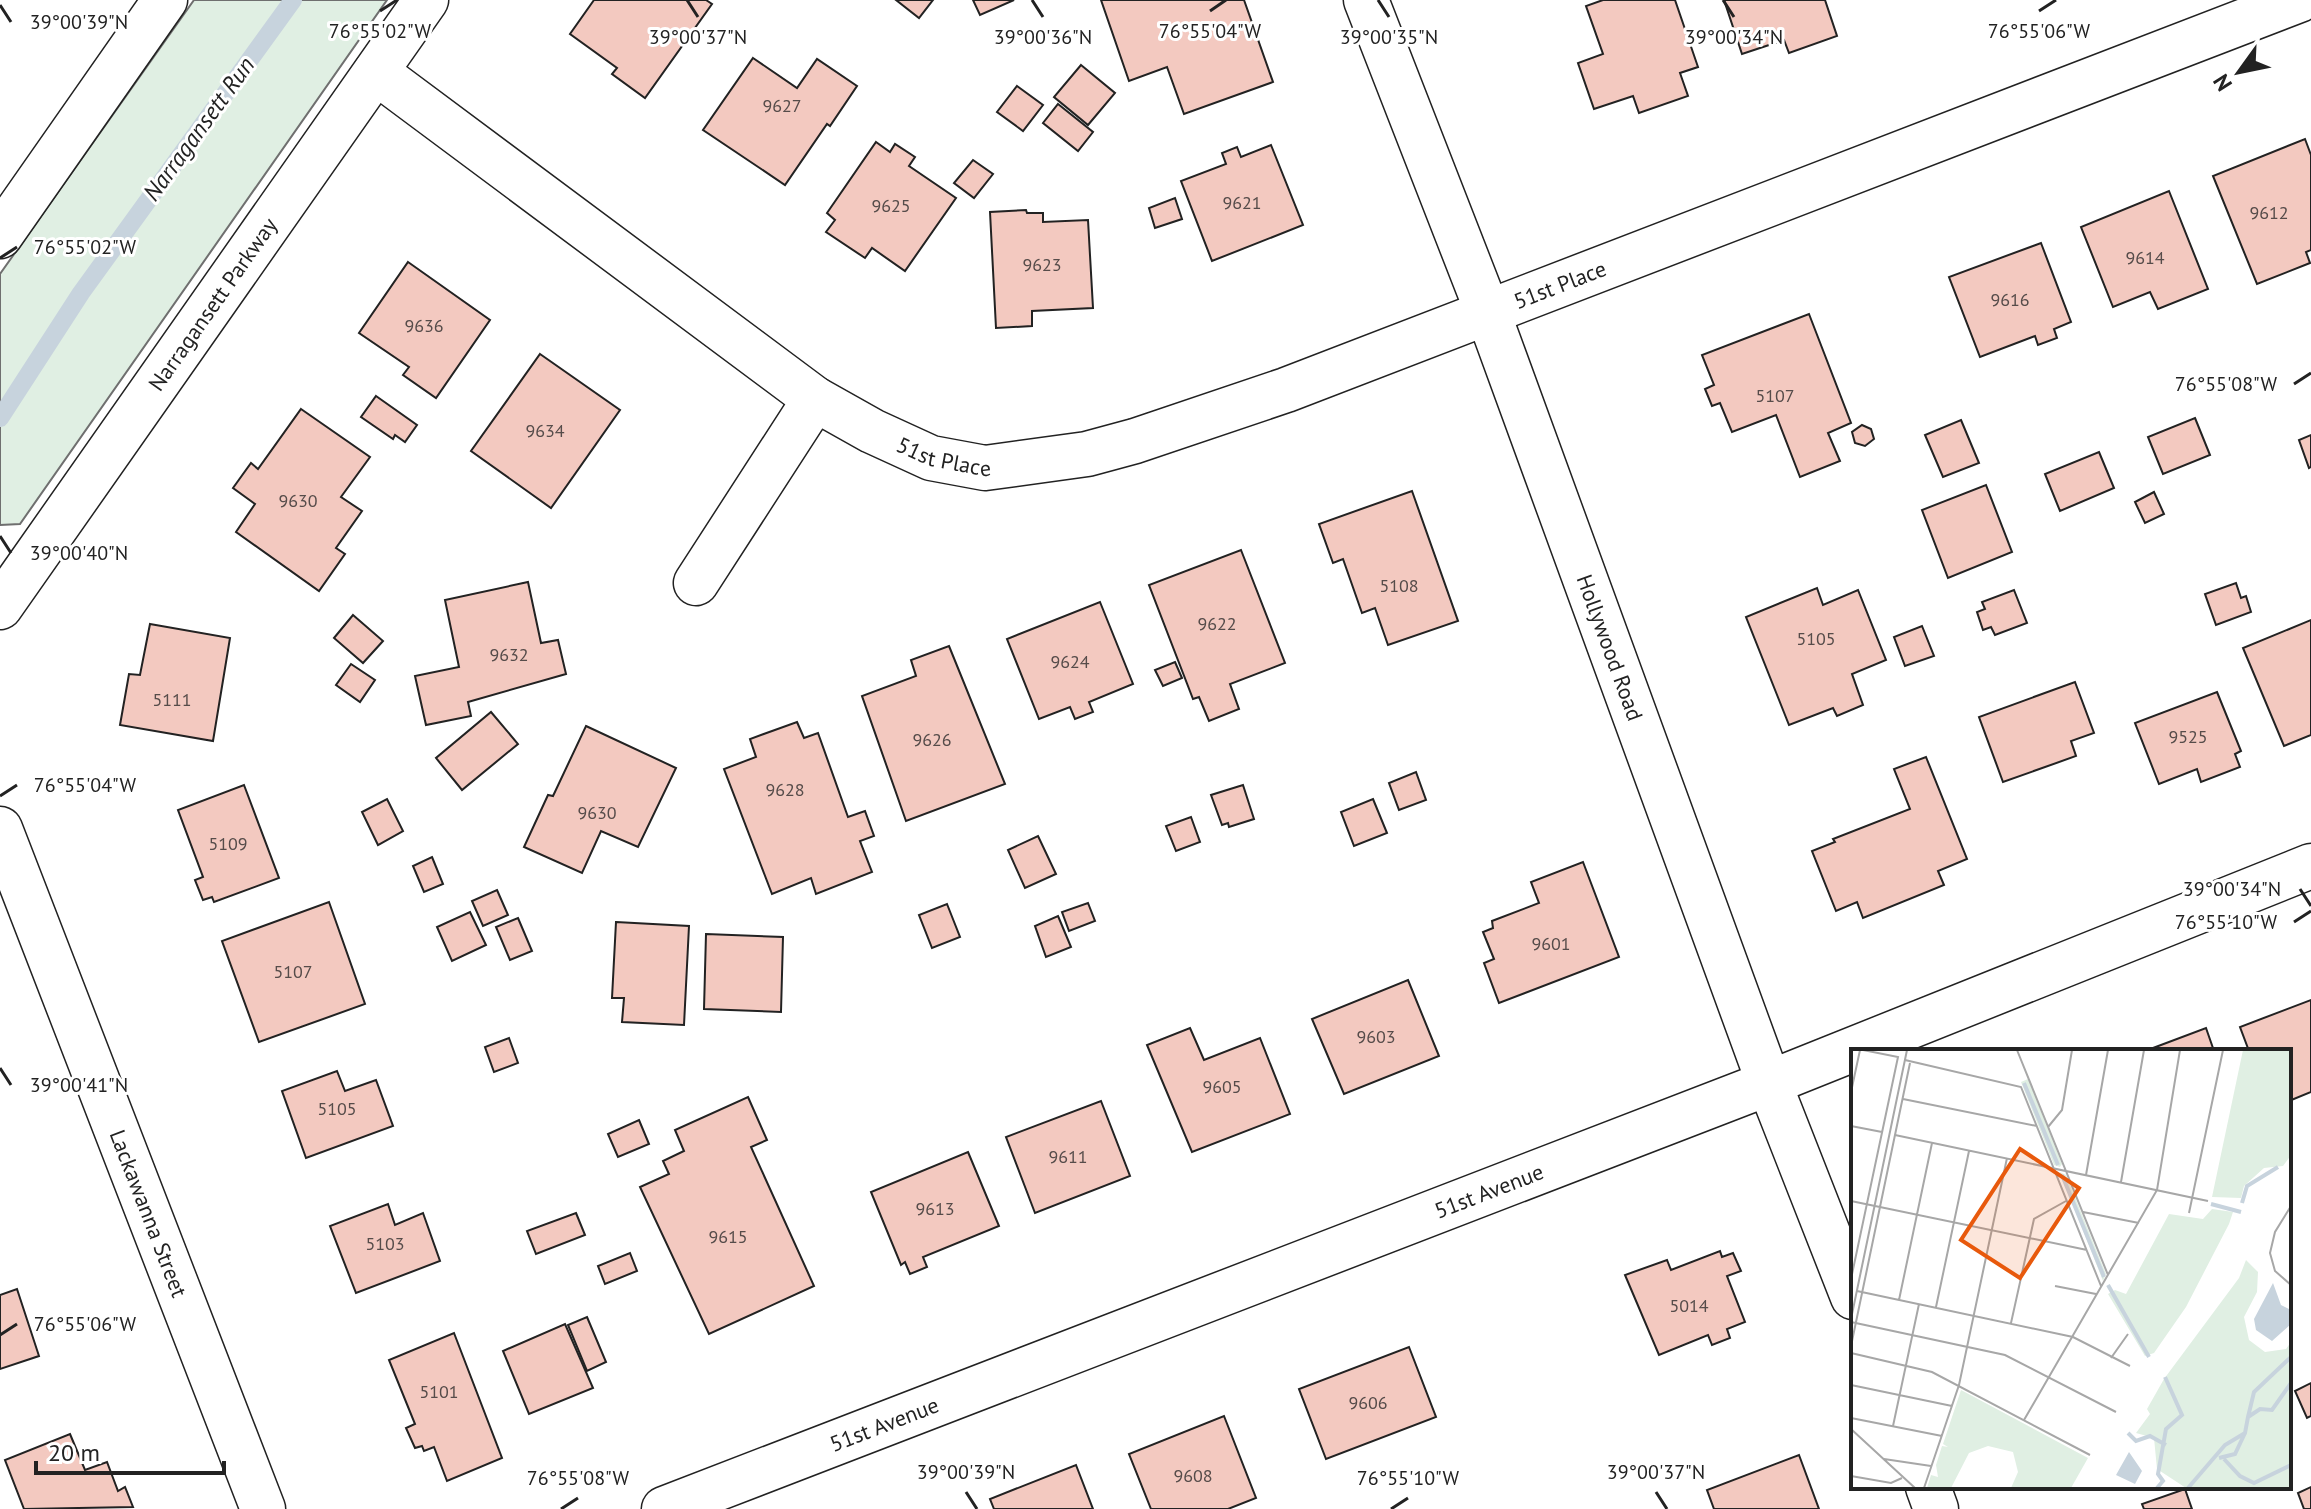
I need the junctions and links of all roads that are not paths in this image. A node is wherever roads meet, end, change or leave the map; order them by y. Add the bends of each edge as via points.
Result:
1 (165, 0) edge
2 (426, 0) edge
3 (1366, 0) edge
4 (2299, 0) edge
5 (376, 72) junction
6 (0, 236) edge
7 (1488, 313) junction
8 (815, 399) junction
9 (696, 583) dead end
10 (0, 607) edge
11 (0, 829) edge
12 (2311, 866) edge
13 (1854, 1049) edge
14 (1851, 1050) edge
15 (1769, 1083) junction
16 (1851, 1292) edge
17 (1929, 1489) edge
18 (263, 1509) edge
19 (664, 1509) edge
20 (1936, 1509) edge

1 - 6 street
2 - 5 street, Narragansett Parkway
3 - 7 street, Hollywood Road
4 - 7 street, 51st Place
5 - 8 street, 51st Place
5 - 10 street, Narragansett Parkway
7 - 8 street, 51st Place via 1135,441 1087,454 985,468 931,458
7 - 15 street, Hollywood Road
8 - 9 street
11 - 18 street, Lackawanna Street
12 - 13 street, 51st Avenue
14 - 15 street, 51st Avenue
15 - 16 street, Hollywood Road
15 - 19 street, 51st Avenue
17 - 20 street

